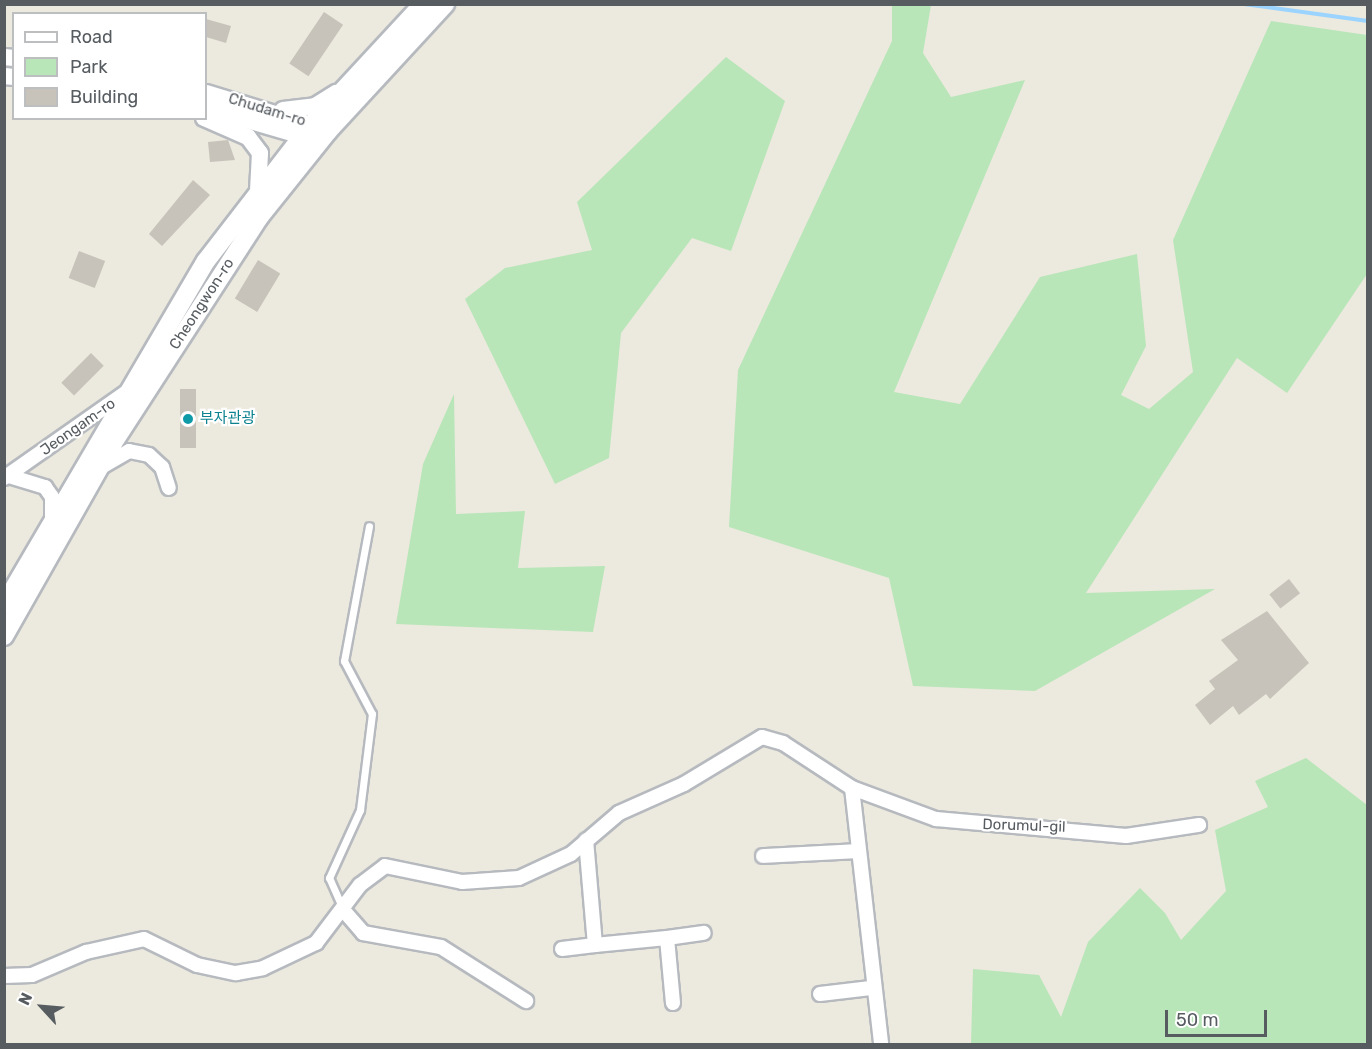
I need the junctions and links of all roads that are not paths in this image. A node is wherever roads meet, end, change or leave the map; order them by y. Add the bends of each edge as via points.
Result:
1 (423, 4) edge
2 (445, 4) edge
3 (345, 87) junction
4 (207, 93) edge
5 (254, 106) junction
6 (207, 108) edge
7 (207, 119) edge
8 (315, 133) junction
9 (258, 192) junction
10 (153, 381) junction
11 (129, 391) junction
12 (98, 469) junction
13 (7, 477) edge
14 (169, 488) dead end
15 (52, 522) junction
16 (369, 526) dead end
17 (4, 605) edge
18 (4, 636) edge
19 (852, 788) junction
20 (1199, 825) dead end
21 (586, 840) junction
22 (857, 851) junction
23 (763, 856) dead end
24 (345, 912) junction
25 (704, 933) dead end
26 (667, 938) junction
27 (595, 945) junction
28 (562, 949) dead end
29 (4, 976) edge
30 (871, 988) junction
31 (820, 994) dead end
32 (526, 1001) dead end
33 (673, 1003) dead end
34 (880, 1044) edge

1 - 3 main road, Cheongwon-ro
2 - 8 main road, Cheongwon-ro
3 - 5 street via 296,111
3 - 8 main road, Cheongwon-ro
4 - 5 street, Chudam-ro
5 - 8 street, Chudam-ro
6 - 8 street, Chudam-ro
7 - 9 street via 248,137 260,153
8 - 9 main road, Cheongwon-ro
8 - 10 main road, Cheongwon-ro
9 - 11 main road, Cheongwon-ro via 206,261
10 - 11 street, Jeongam-ro
10 - 12 main road, Cheongwon-ro
11 - 13 street, Jeongam-ro
11 - 15 main road, Cheongwon-ro
12 - 14 street via 129,451 149,455 162,466
12 - 18 main road, Cheongwon-ro
13 - 15 street via 45,487 52,497
15 - 17 main road, Cheongwon-ro
16 - 24 lane via 344,661 372,714 360,810 329,878
19 - 20 street, Dorumul-gil via 936,819 993,827 1093,829 1126,836
19 - 21 street, Dorumul-gil via 783,743 762,737 684,784 619,813
19 - 22 street
21 - 24 street, Dorumul-gil via 571,854 519,878 490,882 462,882 385,866 360,885
21 - 27 street
22 - 23 street
22 - 30 street
24 - 29 street, Dorumul-gil via 316,944 236,973 197,965 144,939 86,951 32,975
24 - 32 street via 363,933 441,947
25 - 26 street
26 - 27 street
26 - 33 street
27 - 28 street
30 - 31 street
30 - 34 street

